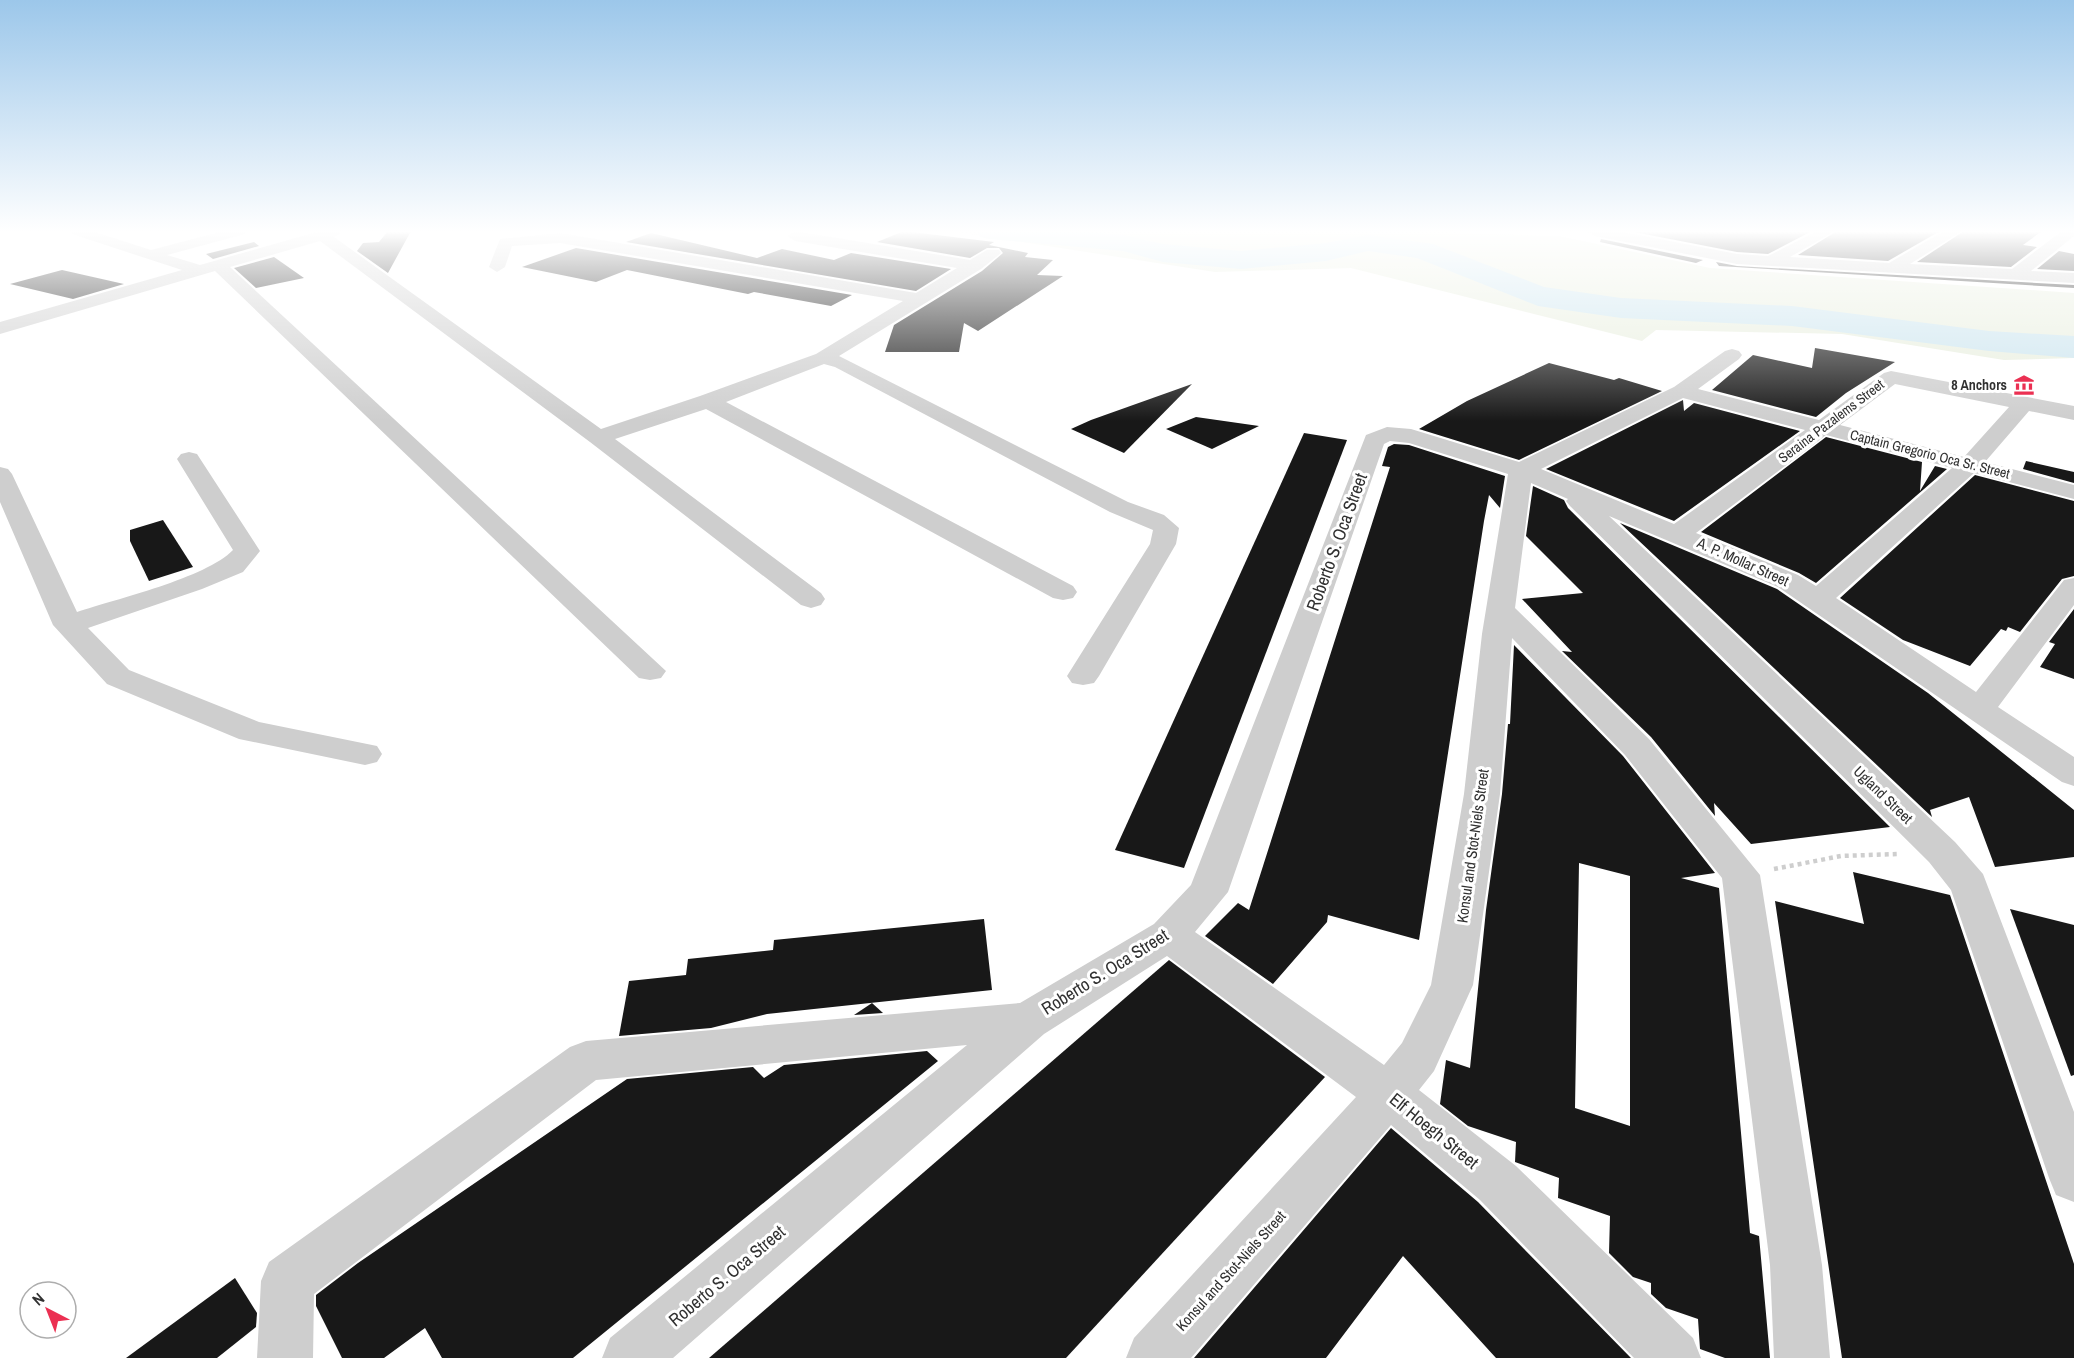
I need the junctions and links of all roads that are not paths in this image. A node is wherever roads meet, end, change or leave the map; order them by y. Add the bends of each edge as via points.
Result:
1 (115, 294) edge
2 (238, 294) edge
3 (410, 294) edge
4 (900, 294) edge
5 (928, 294) edge
6 (922, 298) junction
7 (0, 328) edge
8 (1732, 355) dead end
9 (823, 358) junction
10 (1681, 391) junction
11 (708, 401) junction
12 (2024, 403) junction
13 (2074, 413) edge
14 (1823, 427) junction
15 (598, 436) junction
16 (1374, 440) joint
17 (189, 459) dead end
18 (1970, 464) junction
19 (1521, 470) junction
20 (0, 474) edge
21 (1569, 491) junction
22 (2074, 492) edge
23 (1678, 534) junction
24 (2074, 586) edge
25 (1063, 591) dead end
26 (812, 599) dead end
27 (1818, 599) junction
28 (1502, 611) junction
29 (68, 625) junction
30 (650, 671) dead end
31 (1083, 676) dead end
32 (1980, 708) junction
33 (365, 754) dead end
34 (2074, 774) edge
35 (1168, 935) junction
36 (1028, 1021) junction
37 (1388, 1094) junction
38 (2074, 1179) edge
39 (285, 1358) edge
40 (630, 1358) edge
41 (1154, 1358) edge
42 (1673, 1358) edge
43 (1802, 1358) edge

1 - 7 street
2 - 30 street
3 - 15 street
4 - 6 street
5 - 6 street
6 - 9 street
8 - 10 street
9 - 11 street
9 - 31 street via 842,363 963,428 1166,528 1163,544
10 - 14 street, Captain Gregorio Oca Sr. Street
10 - 19 street
11 - 15 street
11 - 25 street
12 - 13 street, Seraina Pazalems Street
12 - 14 street, Seraina Pazalems Street via 1892,377
12 - 18 street
14 - 18 street, Captain Gregorio Oca Sr. Street
14 - 23 street, Seraina Pazalems Street
15 - 26 street
16 - 19 street, A. P. Mollar Street via 1387,434 1411,436
16 - 35 street, Roberto S. Oca Street via 1208,892
17 - 29 street via 247,551 233,566 192,583
18 - 22 street, Captain Gregorio Oca Sr. Street
18 - 27 street
19 - 21 street, A. P. Mollar Street
19 - 28 street, Konsul and Stot-Niels Street
20 - 29 street
21 - 23 street, A. P. Mollar Street
21 - 38 street, Ugland Street via 1942,852 1970,884
23 - 27 street, A. P. Mollar Street via 1788,581
24 - 32 street
27 - 32 street, A. P. Mollar Street
28 - 37 street, Konsul and Stot-Niels Street via 1482,794 1452,985 1418,1057
28 - 43 street via 1637,747 1741,875 1797,1265
29 - 33 street via 118,677 251,731
32 - 34 street, A. P. Mollar Street
35 - 36 street, Roberto S. Oca Street
35 - 37 street, Elf Hoegh Street
36 - 39 street via 586,1061 288,1281
36 - 40 street, Roberto S. Oca Street
37 - 41 street, Konsul and Stot-Niels Street
37 - 42 street, Elf Hoegh Street via 1498,1183

